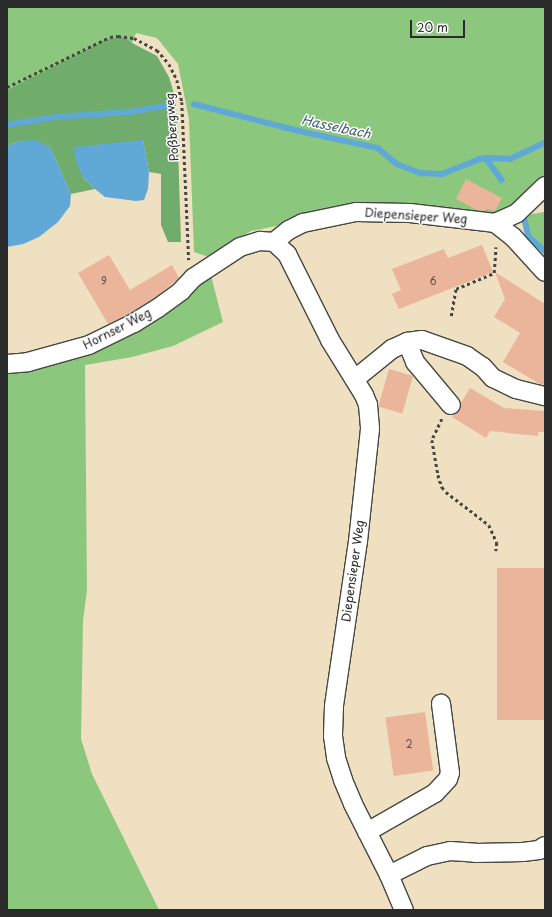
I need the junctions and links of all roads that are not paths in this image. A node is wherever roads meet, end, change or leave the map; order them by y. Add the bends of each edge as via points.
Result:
1 (545, 186) edge
2 (495, 223) junction
3 (274, 242) junction
4 (545, 272) edge
5 (407, 342) junction
6 (7, 364) edge
7 (355, 379) junction
8 (545, 396) edge
9 (451, 405) road end
10 (441, 704) dead end
11 (367, 832) junction
12 (545, 846) edge
13 (390, 875) junction
14 (404, 910) edge

1 - 2 street via 517,212
2 - 3 street, Diepensieper Weg via 410,213 356,212 303,223
2 - 4 street, Diepensieper Weg via 514,237
3 - 6 street, Hornser Weg via 260,241 240,247 193,278 181,291 158,308 89,345 28,362
3 - 7 street, Diepensieper Weg via 287,254 330,340
5 - 7 street via 392,349
5 - 8 street via 422,340 467,356 504,384 533,395
5 - 9 street via 416,362
7 - 11 street, Diepensieper Weg via 368,405 370,429 358,541 334,706 333,736 343,780
10 - 11 street via 450,773 448,779 435,793
11 - 13 street, Diepensieper Weg
12 - 13 street via 539,850 523,852 450,851 427,856
13 - 14 street, Diepensieper Weg

